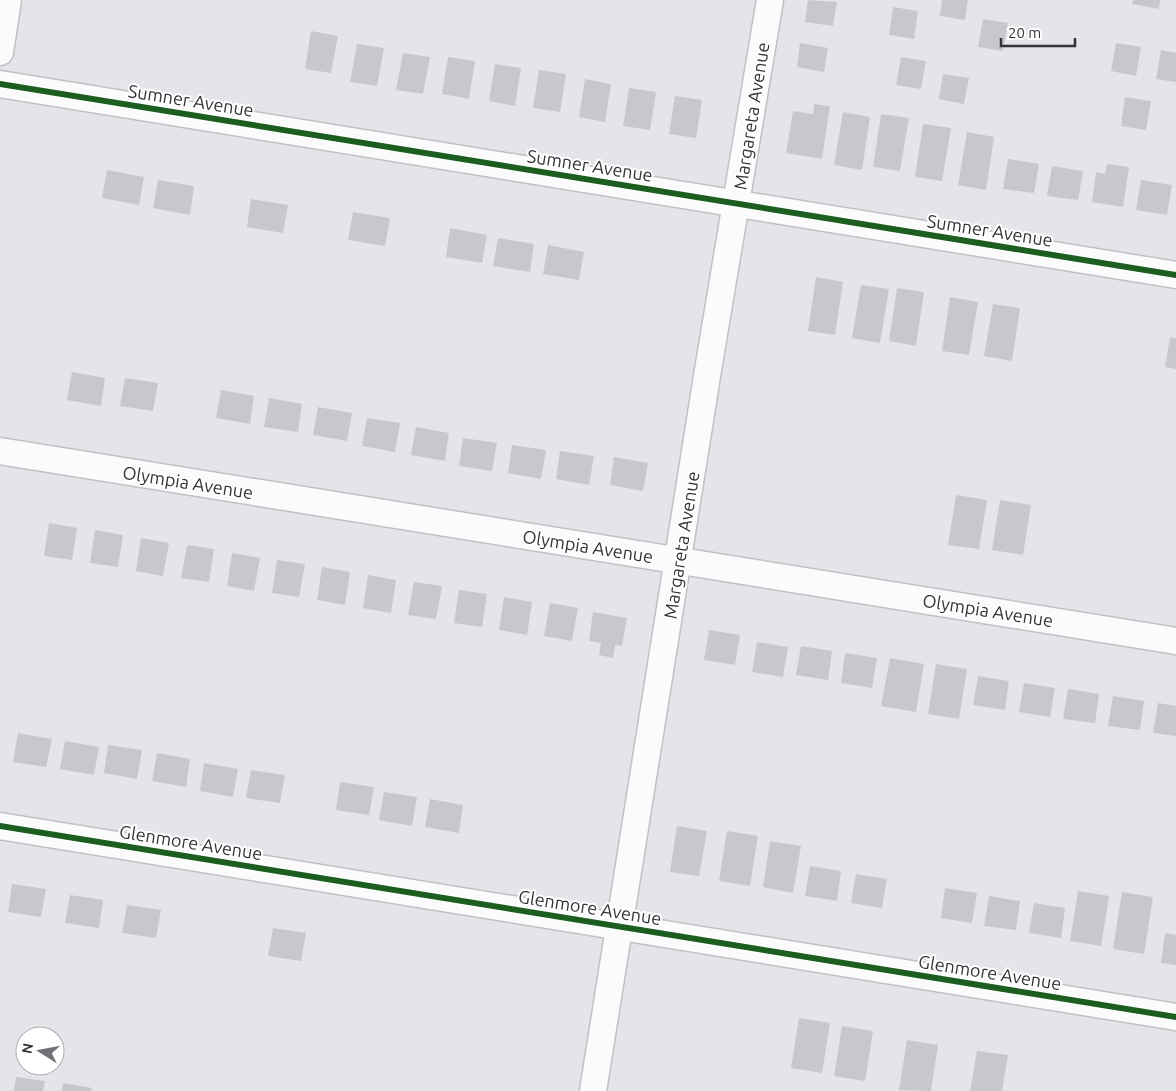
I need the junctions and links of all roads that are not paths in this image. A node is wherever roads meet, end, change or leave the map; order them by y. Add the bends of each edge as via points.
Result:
1 (8, 0) edge
2 (770, 0) edge
3 (0, 52) edge
4 (0, 84) edge
5 (737, 204) junction
6 (1176, 275) edge
7 (0, 451) edge
8 (679, 561) junction
9 (1176, 641) edge
10 (0, 826) edge
11 (619, 927) junction
12 (1176, 1017) edge
13 (593, 1091) edge

1 - 3 street
2 - 5 street, Margareta Avenue
4 - 5 street, Sumner Avenue
5 - 6 street, Sumner Avenue
5 - 8 street, Margareta Avenue
7 - 8 street, Olympia Avenue
8 - 9 street, Olympia Avenue
8 - 11 street, Margareta Avenue
10 - 11 street, Glenmore Avenue
11 - 12 street, Glenmore Avenue
11 - 13 street, Margareta Avenue

